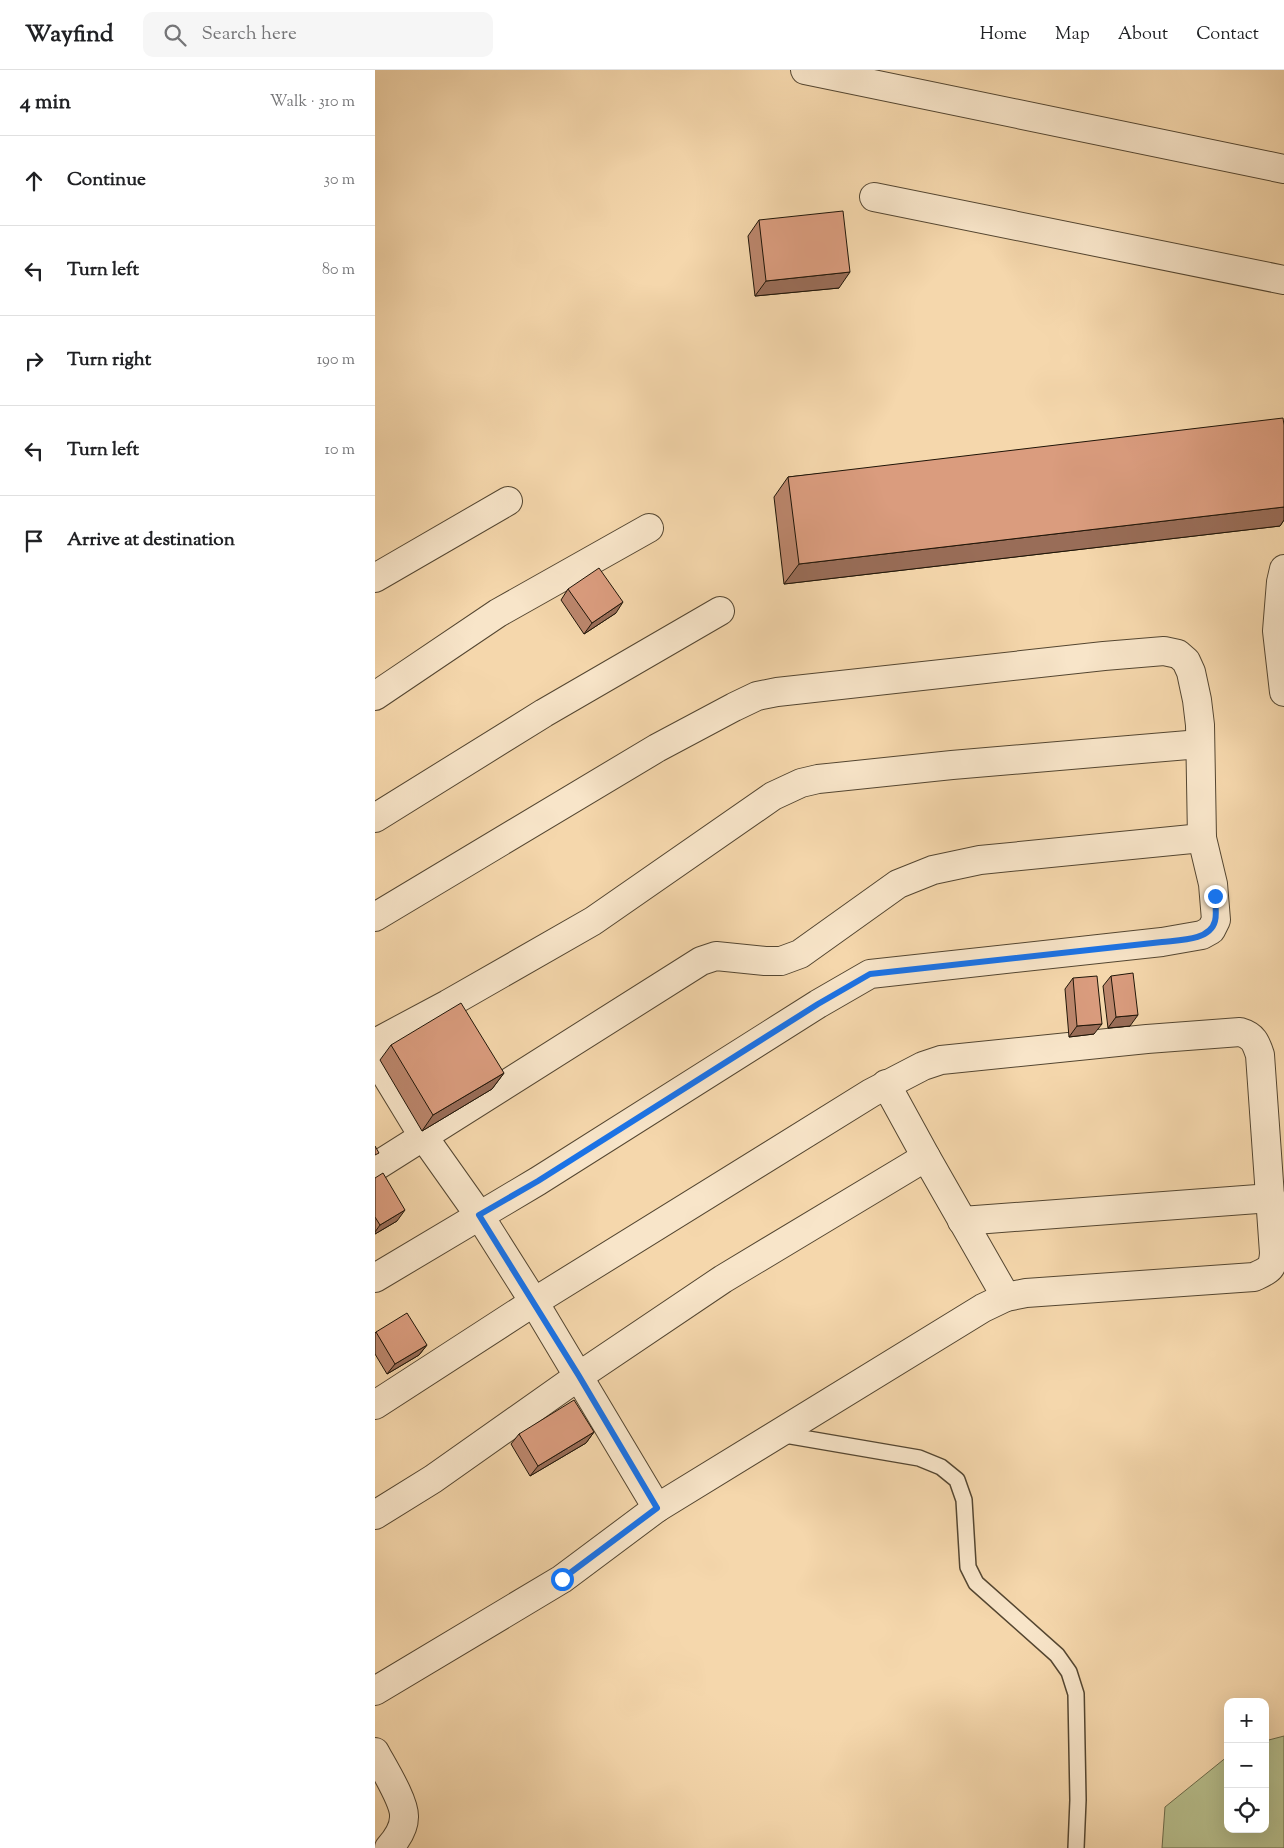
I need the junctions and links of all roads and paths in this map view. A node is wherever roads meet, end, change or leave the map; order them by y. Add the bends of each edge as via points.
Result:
1 (805, 70) edge
2 (1284, 169) edge
3 (873, 197) dead end
4 (1284, 280) edge
5 (508, 501) dead end
6 (649, 528) dead end
7 (1284, 569) edge
8 (375, 578) edge
9 (719, 611) dead end
10 (1284, 692) edge
11 (375, 696) edge
12 (1200, 744) junction
13 (375, 818) edge
14 (1202, 838) junction
15 (375, 917) edge
16 (375, 1043) edge
17 (375, 1057) edge
18 (886, 1084) junction
19 (423, 1136) junction
20 (926, 1157) junction
21 (375, 1167) edge
22 (1271, 1198) junction
23 (479, 1215) junction
24 (962, 1221) junction
25 (375, 1278) edge
26 (1006, 1297) junction
27 (534, 1302) junction
28 (579, 1376) junction
29 (375, 1404) edge
30 (778, 1434) junction
31 (657, 1508) junction
32 (375, 1515) edge
33 (375, 1691) edge
34 (375, 1752) edge
35 (389, 1848) edge
36 (1076, 1848) edge

1 - 2 street
3 - 4 street
5 - 8 street
6 - 11 street via 498,612
7 - 10 street via 1277,631
9 - 13 street via 544,713
12 - 14 street
12 - 15 street via 1191,672 1186,661 1177,654 1164,651 757,696 657,748
12 - 16 street via 952,765 801,783 773,796 593,921
14 - 19 street via 980,860 933,870 898,884 800,954 781,961 716,956 701,961
14 - 23 street via 1213,884 1216,920 1211,930 1202,936 870,974
17 - 19 street
18 - 20 street
18 - 22 street via 941,1060 1147,1039 1248,1034 1255,1040 1260,1055
18 - 27 street
19 - 21 street
19 - 23 street
20 - 24 street
20 - 28 street via 723,1279
22 - 24 street
22 - 26 street via 1273,1265 1255,1277
23 - 25 street
23 - 27 street
24 - 26 street
26 - 30 street
27 - 28 street
27 - 29 street
28 - 31 street
28 - 32 street via 433,1479
30 - 31 street
30 - 36 lane via 919,1458 941,1467 957,1480 964,1500 968,1566 976,1582 1057,1655 1069,1672 1076,1694
31 - 33 street via 562,1579
34 - 35 street via 402,1803 405,1816 395,1842

